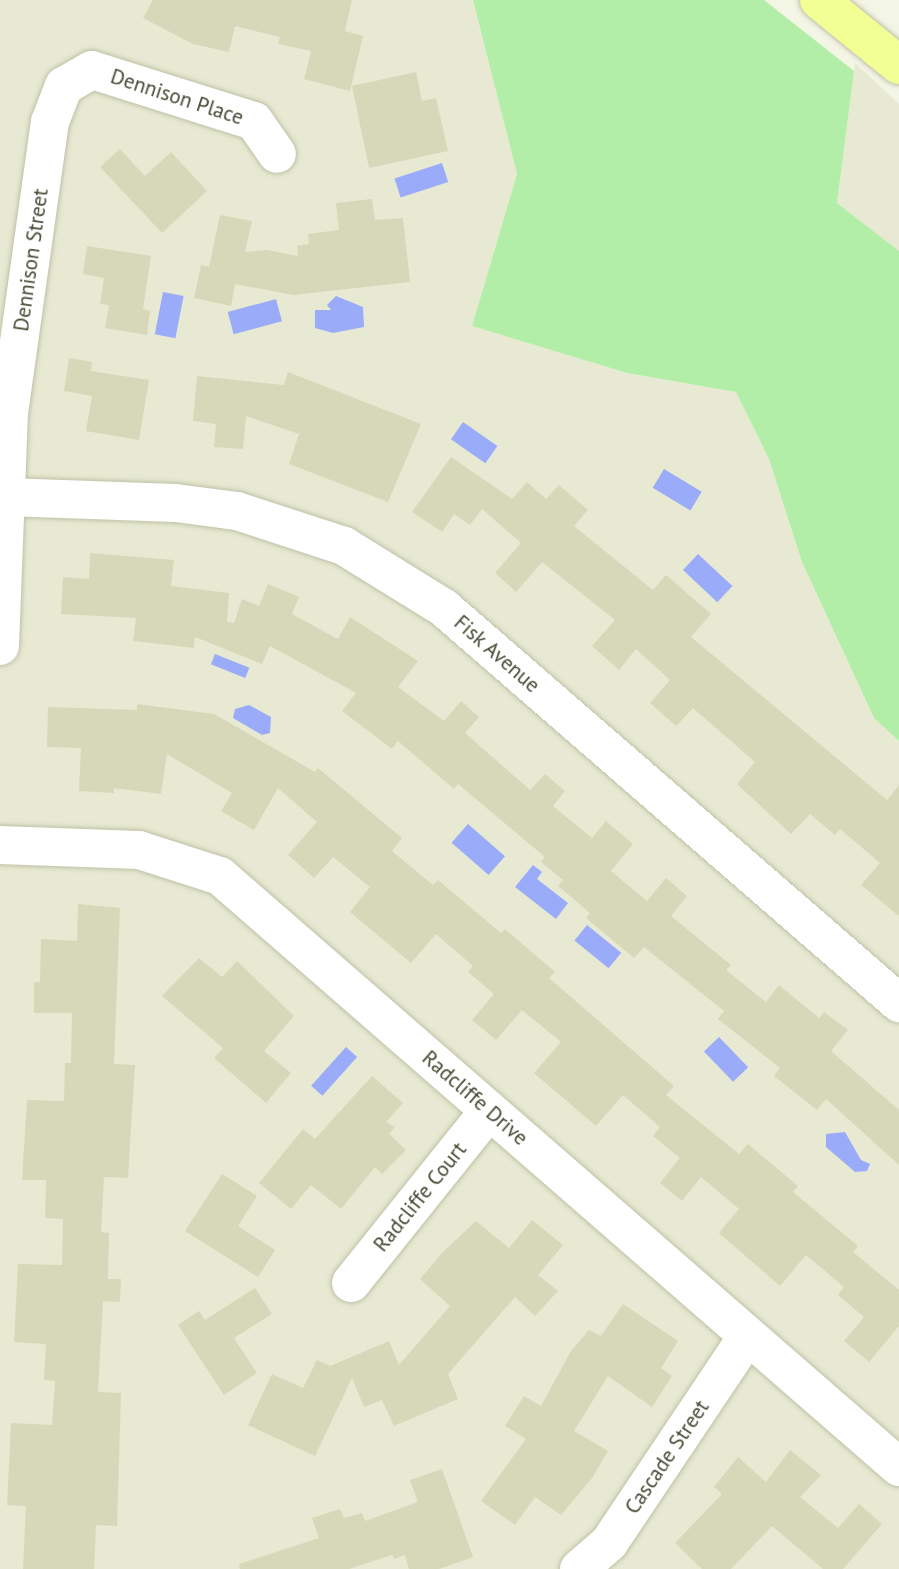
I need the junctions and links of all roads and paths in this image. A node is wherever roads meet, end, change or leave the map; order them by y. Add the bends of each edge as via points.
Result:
1 (819, 0) edge
2 (899, 65) edge
3 (64, 86) joint
4 (277, 154) dead end
5 (6, 497) junction
6 (0, 646) edge
7 (0, 845) edge
8 (899, 1003) edge
9 (489, 1111) junction
10 (351, 1283) dead end
11 (747, 1337) junction
12 (899, 1468) edge
13 (579, 1569) edge

1 - 2 main road
3 - 4 street, Dennison Place via 92,70 254,121
3 - 5 street, Dennison Street via 48,135 9,413
5 - 6 street, Dennison Street
5 - 8 street, Fisk Avenue via 176,503 237,511 344,546 444,608
7 - 9 street, Radcliffe Drive via 139,850 220,876
9 - 10 street, Radcliffe Court
9 - 11 street, Radcliffe Drive
11 - 12 street, Radcliffe Drive
11 - 13 street, Cascade Street via 609,1543

